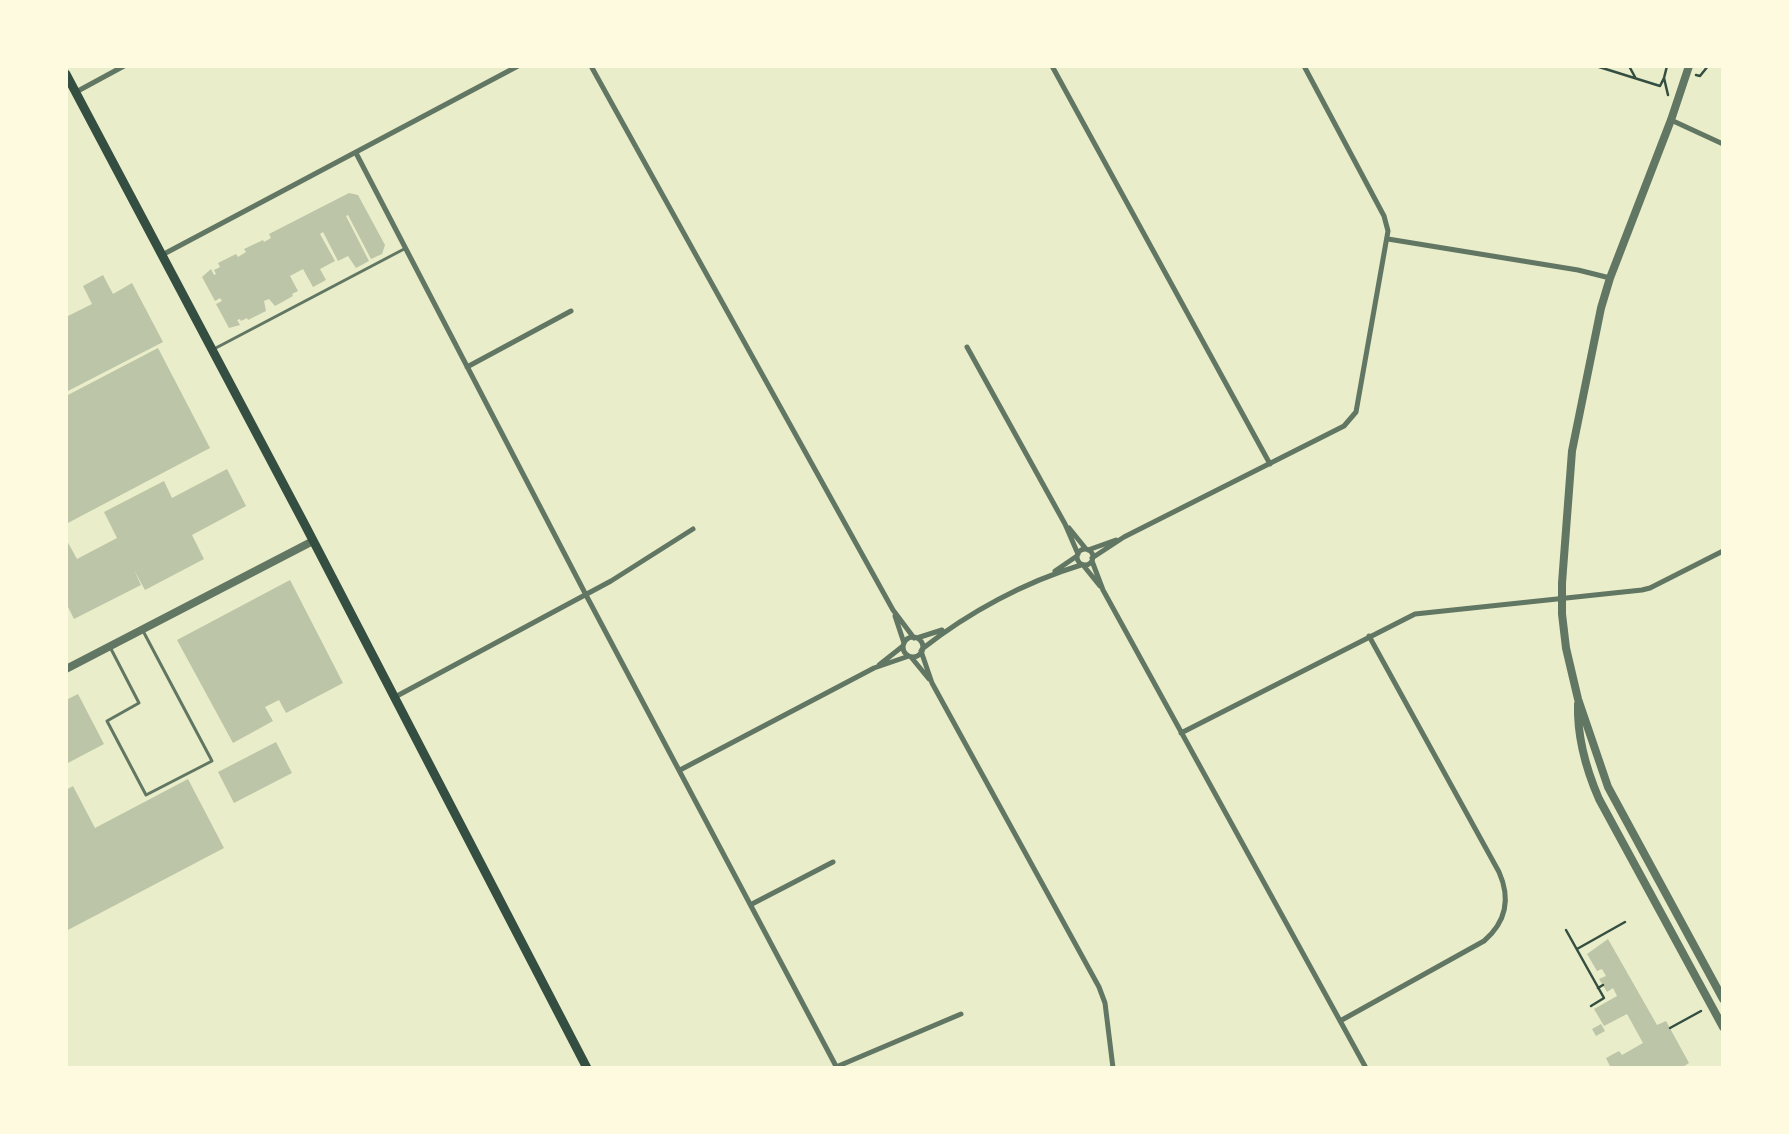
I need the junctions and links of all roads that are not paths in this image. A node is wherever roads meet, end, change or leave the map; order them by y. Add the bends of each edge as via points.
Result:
1 (124, 66) edge
2 (518, 66) edge
3 (591, 66) edge
4 (1052, 66) edge
5 (1304, 66) edge
6 (1689, 66) edge
7 (66, 74) edge
8 (76, 92) junction
9 (1671, 120) junction
10 (1723, 144) edge
11 (356, 153) junction
12 (1388, 239) junction
13 (406, 247) junction
14 (162, 255) junction
15 (1610, 278) junction
16 (571, 311) dead end
17 (967, 347) dead end
18 (212, 350) junction
19 (467, 367) junction
20 (1270, 464) junction
21 (1065, 524) junction
22 (693, 529) dead end
23 (1124, 537) junction
24 (313, 541) junction
25 (1087, 550) junction
26 (1722, 552) edge
27 (1077, 555) junction
28 (1092, 560) junction
29 (1082, 565) junction
30 (1048, 576) junction
31 (1103, 590) junction
32 (586, 595) junction
33 (1562, 600) junction
34 (893, 610) junction
35 (142, 629) junction
36 (947, 629) junction
37 (1369, 636) junction
38 (916, 638) junction
39 (904, 644) junction
40 (109, 646) junction
41 (922, 650) junction
42 (910, 656) junction
43 (874, 668) junction
44 (66, 669) edge
45 (932, 683) junction
46 (395, 697) junction
47 (1578, 700) junction
48 (1181, 733) junction
49 (680, 770) junction
50 (833, 862) dead end
51 (752, 904) junction
52 (1692, 943) junction
53 (1680, 949) junction
54 (1723, 1000) edge
55 (961, 1014) dead end
56 (1340, 1021) junction
57 (1723, 1027) edge
58 (837, 1067) edge
59 (587, 1068) edge
60 (1113, 1068) edge
61 (1366, 1068) edge

1 - 8 street
2 - 11 street
3 - 34 street
4 - 20 street
5 - 12 street via 1384,216
6 - 9 street
7 - 8 main road
8 - 14 main road
9 - 10 street
9 - 15 street
11 - 13 street
11 - 14 street
12 - 15 street
12 - 20 street via 1356,412 1344,426
13 - 18 lane
13 - 19 street
14 - 18 main road
15 - 33 street via 1572,451
16 - 19 street
17 - 21 street
18 - 24 main road
19 - 32 street
20 - 23 street
21 - 25 street
21 - 27 street
22 - 32 street
23 - 25 street
23 - 28 street
24 - 35 street
24 - 46 main road
25 - 27 street
25 - 28 street
26 - 33 street via 1650,588
27 - 29 street
27 - 30 street
28 - 29 street
28 - 31 street
29 - 30 street
29 - 31 street
30 - 36 street
31 - 48 street
32 - 46 street
32 - 49 street
33 - 37 street via 1415,614
33 - 47 street via 1564,637
34 - 38 street
34 - 39 street
35 - 40 street
35 - 40 lane via 212,761 146,795 108,721 139,704
36 - 38 street
36 - 41 street
37 - 48 street
37 - 56 street via 1499,872 1506,900 1502,920 1484,941
38 - 39 street via 908,639
38 - 41 street via 921,642
39 - 42 street via 904,652
39 - 43 street
40 - 44 street
41 - 42 street via 917,656
41 - 45 street
42 - 43 street
42 - 45 street
43 - 49 street
45 - 60 street via 1101,991
46 - 59 main road
47 - 52 street via 1613,800
47 - 53 street via 1578,727 1596,791
48 - 56 street
49 - 51 street
50 - 51 street
51 - 58 street
52 - 53 street
52 - 54 street
53 - 57 street
55 - 58 street
56 - 61 street

